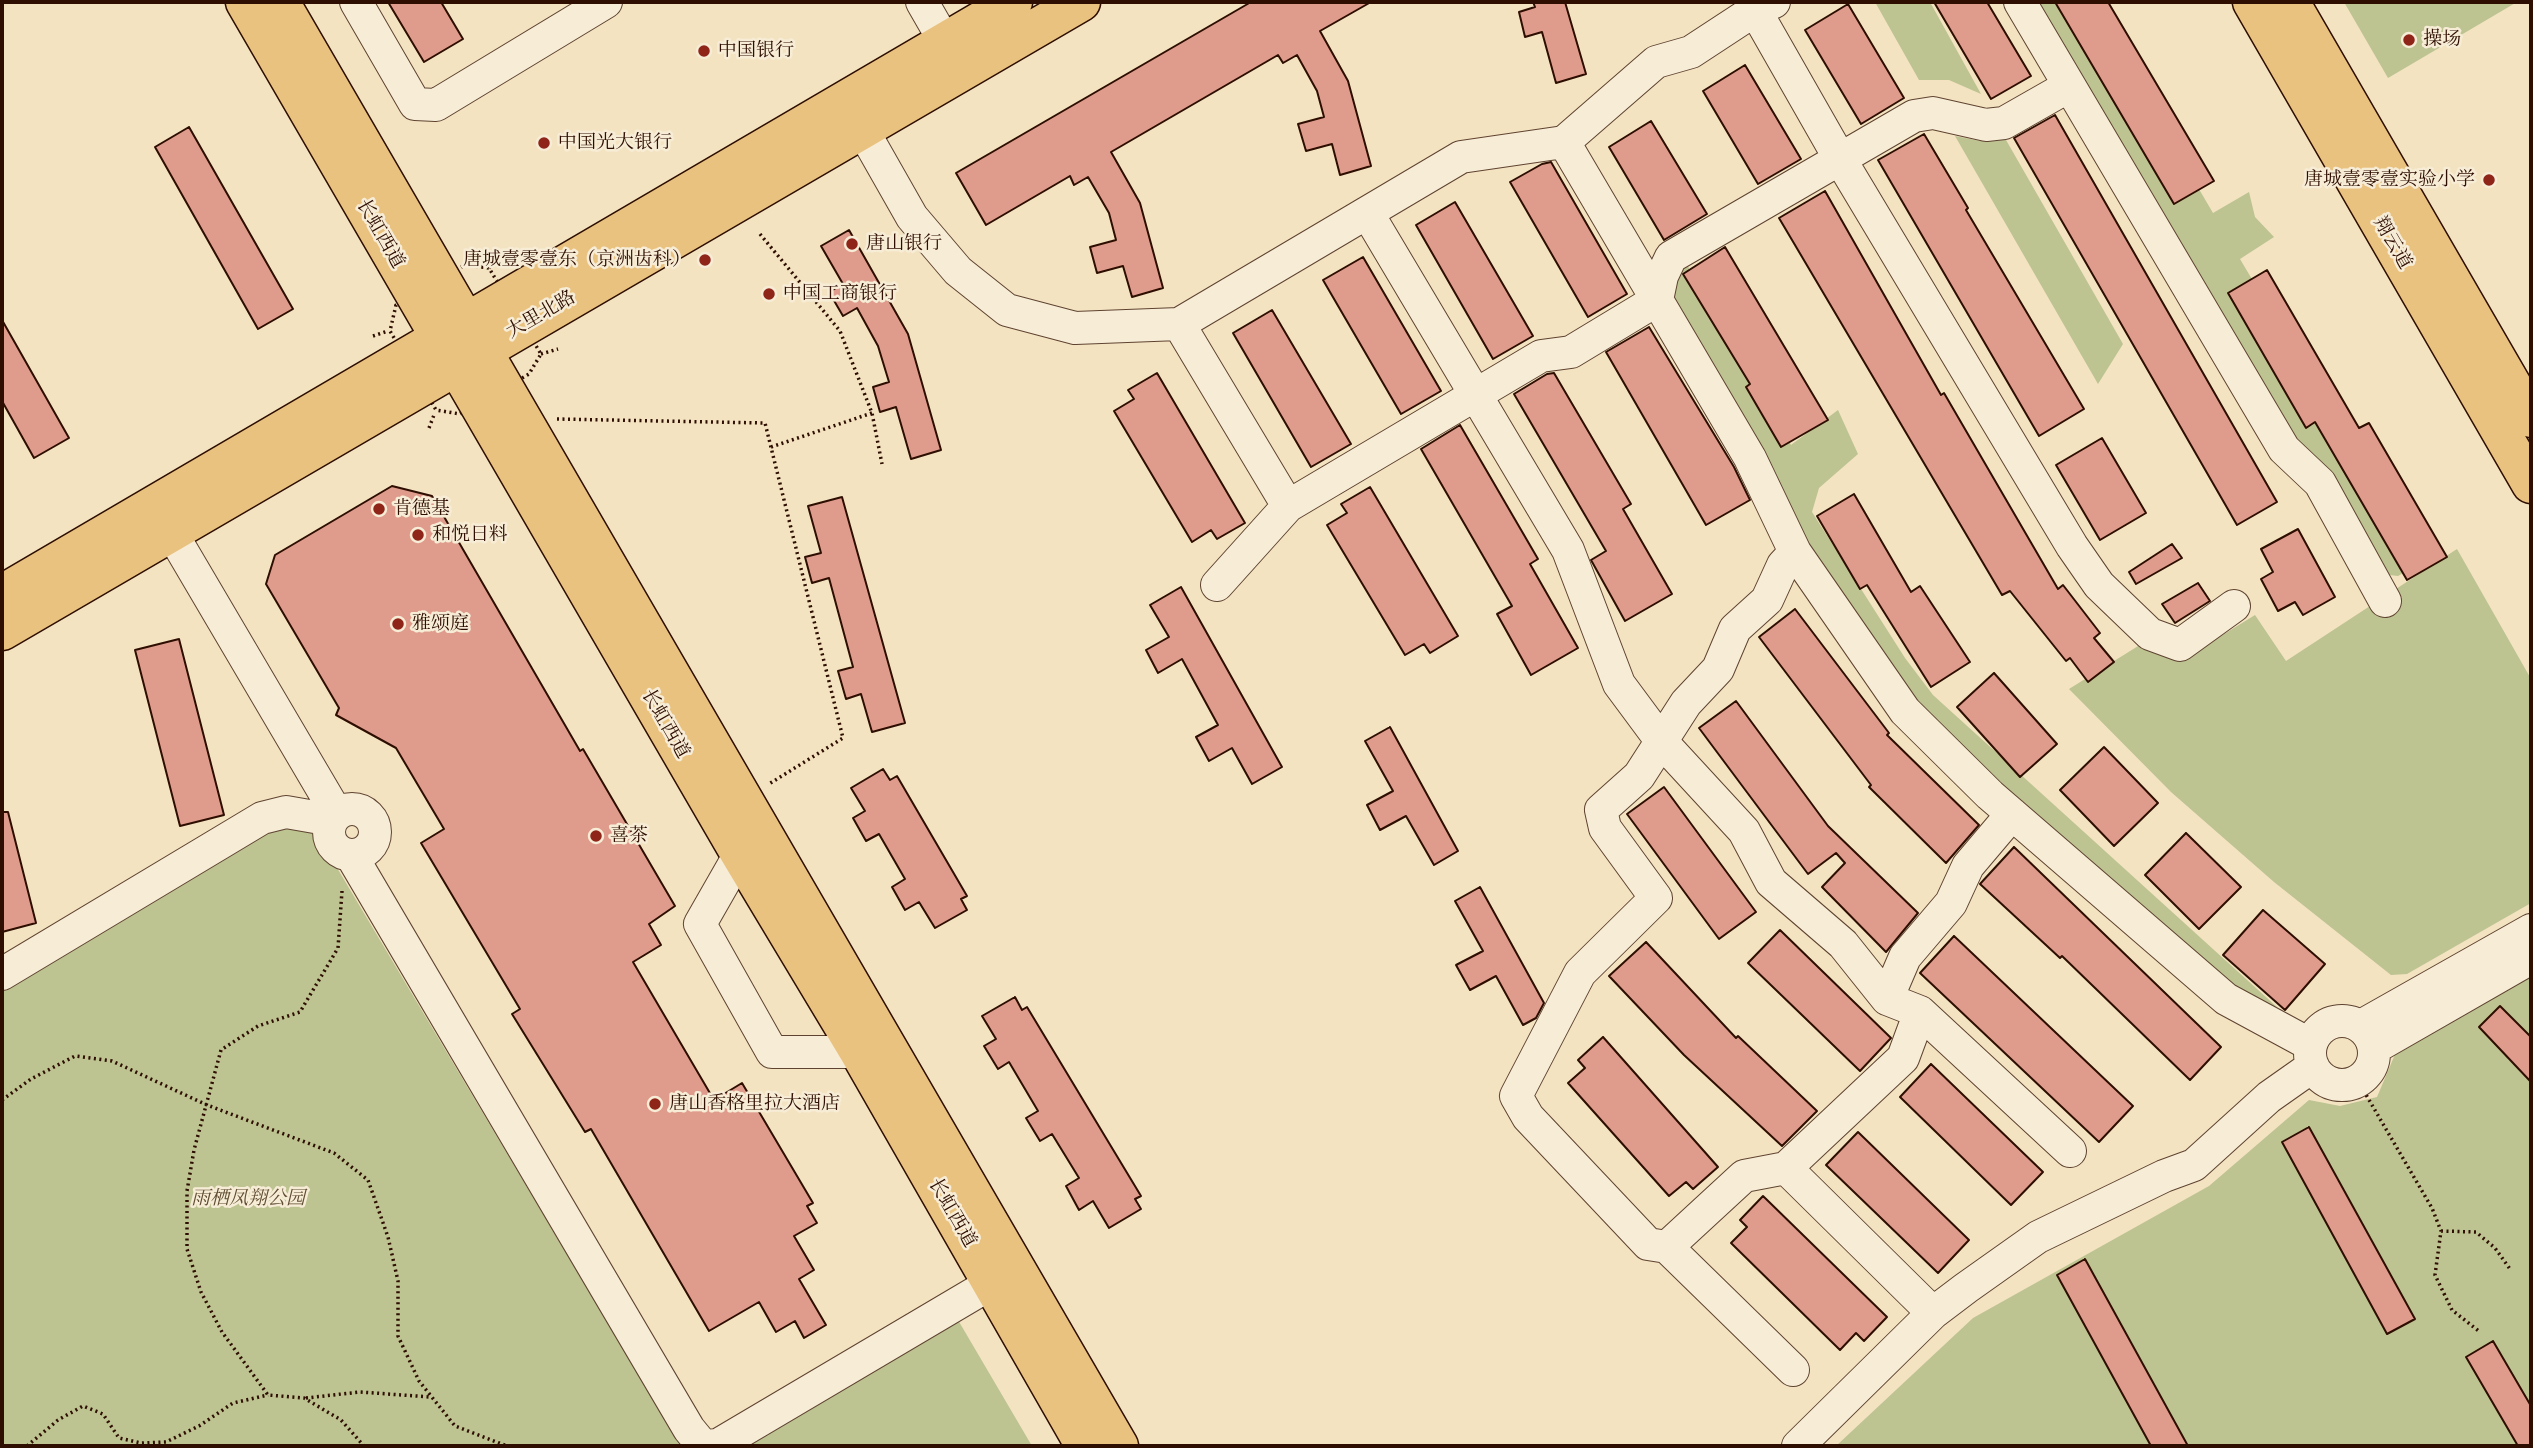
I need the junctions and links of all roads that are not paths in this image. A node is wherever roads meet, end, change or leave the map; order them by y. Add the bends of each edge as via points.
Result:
1 (245, 2) edge
2 (280, 2) edge
3 (356, 2) edge
4 (606, 2) edge
5 (922, 2) edge
6 (1013, 2) edge
7 (1081, 2) edge
8 (2020, 2) edge
9 (2252, 2) edge
10 (2290, 2) edge
11 (1765, 6) edge
12 (945, 41) junction
13 (2069, 86) junction
14 (862, 128) junction
15 (1563, 142) junction
16 (1840, 159) junction
17 (1367, 214) junction
18 (1657, 300) junction
19 (1179, 324) junction
20 (462, 343) junction
21 (1475, 395) junction
22 (2531, 418) edge
23 (2531, 484) edge
24 (1289, 506) junction
25 (171, 532) junction
26 (1795, 552) junction
27 (1217, 584) dead end
28 (2, 594) edge
29 (2385, 601) dead end
30 (2234, 606) dead end
31 (2, 631) edge
32 (1662, 742) junction
33 (2012, 814) junction
34 (335, 817) junction
35 (740, 854) junction
36 (2531, 930) edge
37 (2531, 958) edge
38 (2, 974) edge
39 (1887, 999) junction
40 (1920, 1012) junction
41 (2367, 1037) junction
42 (859, 1052) junction
43 (2311, 1056) junction
44 (2070, 1151) dead end
45 (1786, 1168) junction
46 (1667, 1247) junction
47 (992, 1283) junction
48 (1933, 1313) junction
49 (1793, 1370) dead end
50 (1085, 1446) edge
51 (1119, 1446) edge
52 (1798, 1446) edge

1 - 20 main road, 长虹西道
2 - 20 main road, 长虹西道
3 - 4 street via 415,104 436,105
5 - 12 street
6 - 12 main road, 大里北路
7 - 14 main road, 大里北路
8 - 13 street
9 - 23 main road, 翔云道
10 - 22 main road, 翔云道
11 - 15 street via 1691,52 1656,62
11 - 16 street
12 - 20 main road, 大里北路
13 - 16 street via 2004,123 1986,125 1933,113 1914,117
13 - 29 street via 2284,449 2320,483
14 - 19 street via 912,218 958,271 1007,310 1074,328
14 - 20 main road, 大里北路
15 - 17 street via 1461,158
15 - 18 street
16 - 18 street via 1671,257
16 - 30 street via 2071,546 2099,585 2150,634 2180,645
17 - 19 street
17 - 21 street
18 - 21 street via 1571,352 1541,356
18 - 26 street via 1750,458
19 - 24 street
20 - 25 main road, 大里北路
20 - 28 main road, 大里北路
20 - 35 main road, 长虹西道
20 - 51 main road, 长虹西道
21 - 24 street
21 - 32 street via 1568,550 1619,684
24 - 27 street
25 - 31 main road, 大里北路
25 - 34 street
26 - 32 street via 1783,565 1767,600 1735,629 1718,669 1686,703
26 - 33 street via 1905,711
32 - 39 street via 1744,831 1771,882 1843,944
32 - 46 street via 1639,776 1601,810 1605,828 1656,898 1580,973 1516,1096 1528,1117 1648,1244
33 - 39 street via 1968,866 1951,903 1905,957
33 - 43 street via 2226,999
34 - 38 street via 286,812 262,818
34 - 47 street via 329,835 332,843 344,853 347,867 681,1417 703,1446 718,1445
35 - 42 main road, 长虹西道
35 - 42 street via 700,925 772,1052
36 - 41 street
37 - 41 street
39 - 40 street
40 - 44 street
40 - 45 street via 1903,1058
41 - 43 street via 2341,1020 2331,1023 2322,1028
41 - 43 street via 2371,1067 2358,1081 2337,1085 2327,1081
42 - 47 main road, 长虹西道
43 - 48 street via 2194,1165 2038,1237
45 - 46 street via 1744,1176
45 - 48 street
46 - 49 street
47 - 50 main road, 长虹西道
48 - 52 street

